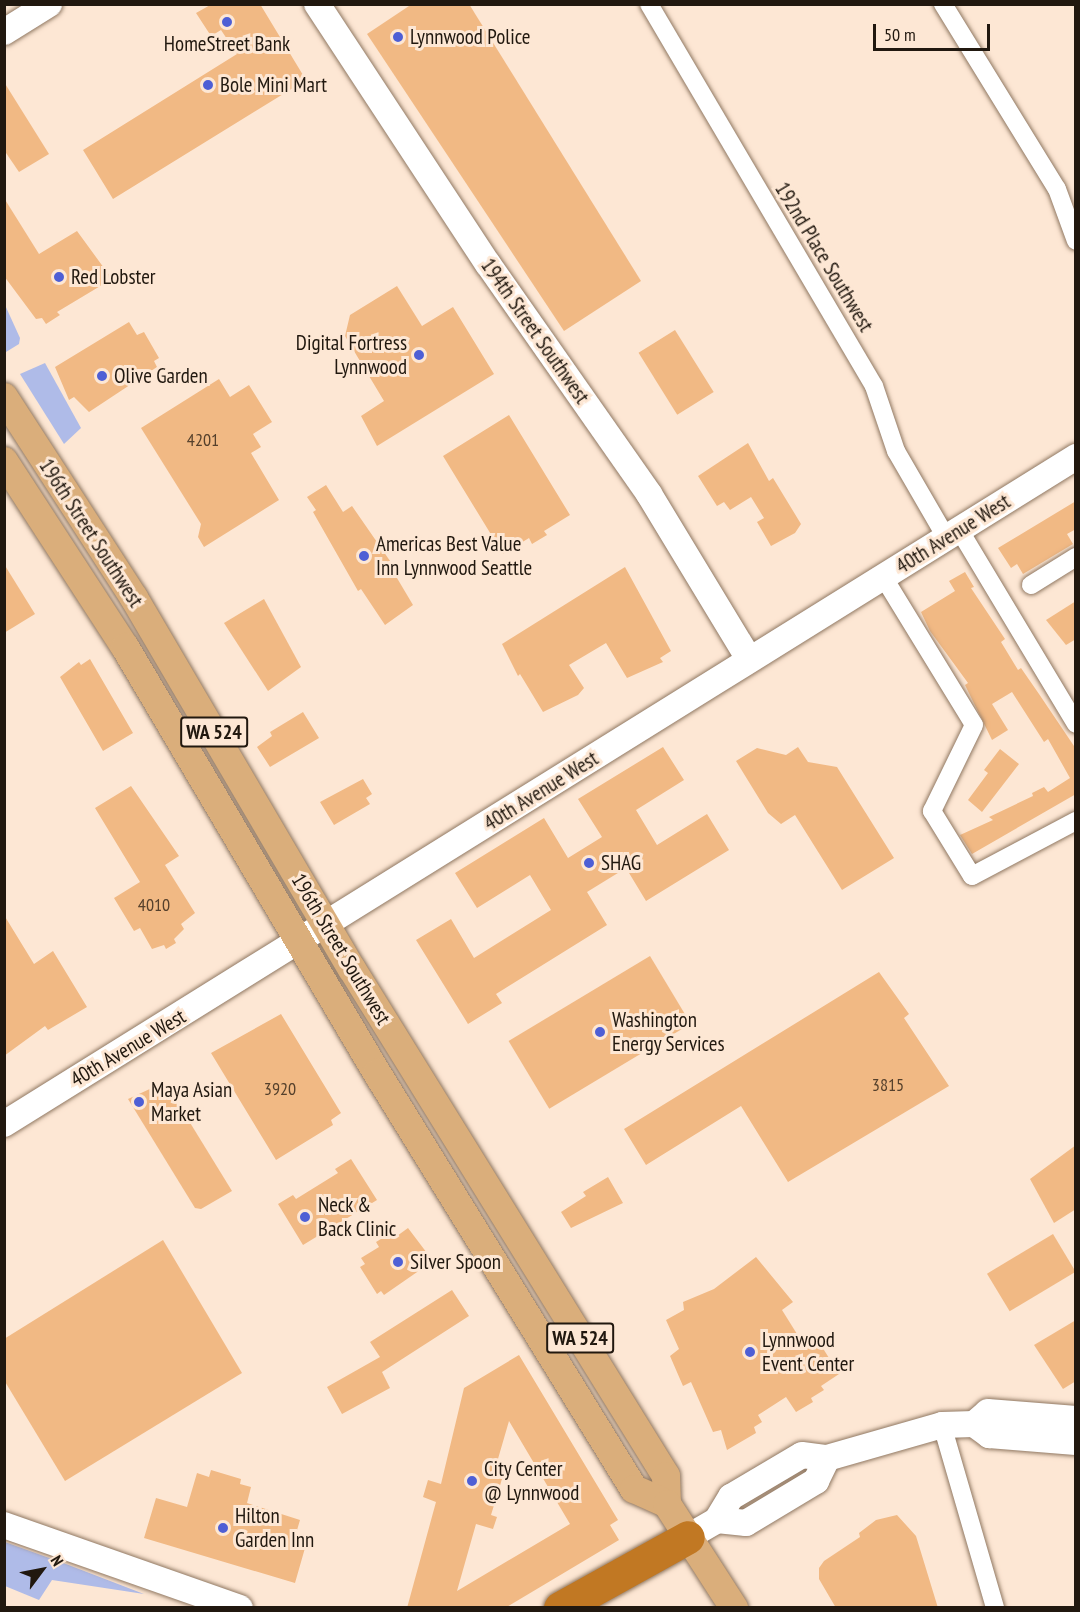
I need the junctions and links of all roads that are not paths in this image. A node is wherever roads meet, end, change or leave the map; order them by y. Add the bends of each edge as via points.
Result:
1 (49, 4) edge
2 (316, 4) edge
3 (649, 4) edge
4 (943, 4) edge
5 (4, 32) edge
6 (1076, 241) edge
7 (4, 396) edge
8 (1076, 457) edge
9 (4, 461) edge
10 (954, 535) junction
11 (1076, 556) edge
12 (884, 578) junction
13 (1031, 585) dead end
14 (749, 659) junction
15 (1076, 724) edge
16 (1076, 821) edge
17 (327, 926) junction
18 (300, 943) junction
19 (4, 1124) edge
20 (1076, 1419) edge
21 (974, 1424) junction
22 (942, 1425) junction
23 (1076, 1442) edge
24 (667, 1504) junction
25 (4, 1525) edge
26 (688, 1537) junction
27 (240, 1608) edge
28 (560, 1608) edge
29 (734, 1608) edge
30 (995, 1608) edge

1 - 5 street
2 - 14 street, 194th Street Southwest via 488,264 649,494
3 - 10 street, 192nd Place Southwest via 874,386 896,451
4 - 6 street via 1057,189
7 - 17 main road, 196th Street Southwest / WA 524 via 139,607
8 - 10 street, 40th Avenue West
9 - 18 main road, 196th Street Southwest / WA 524 via 125,647
10 - 12 street, 40th Avenue West
10 - 15 street, 192nd Place Southwest
11 - 13 street
12 - 14 street, 40th Avenue West
12 - 16 street via 974,724 933,811 972,876
14 - 17 street, 40th Avenue West
17 - 18 street, 40th Avenue West
17 - 24 main road, 196th Street Southwest / WA 524 via 666,1476
18 - 19 street, 40th Avenue West
18 - 24 main road, 196th Street Southwest / WA 524 via 634,1489
20 - 21 street via 988,1412
21 - 22 street
21 - 23 street via 989,1435
22 - 26 street via 827,1458 802,1455 731,1497 717,1520
22 - 30 street
24 - 26 main road, 196th Street Southwest / WA 524
25 - 27 street
26 - 28 highway
26 - 29 main road, 196th Street Southwest / WA 524

